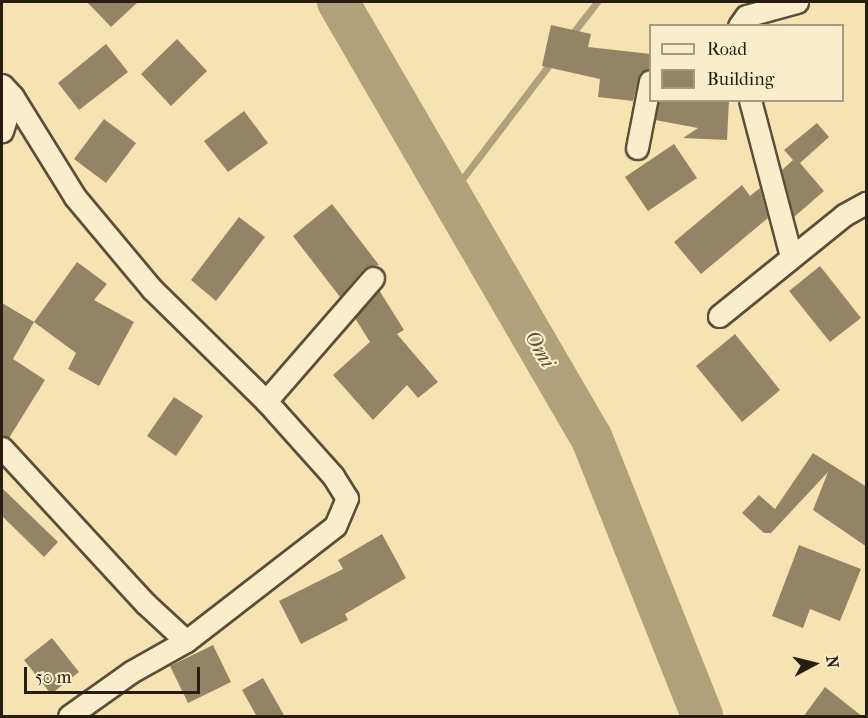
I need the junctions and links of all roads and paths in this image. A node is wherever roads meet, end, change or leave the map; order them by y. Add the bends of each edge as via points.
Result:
1 (797, 2) edge
2 (740, 24) edge
3 (7, 91) edge
4 (649, 91) edge
5 (751, 102) edge
6 (2, 131) edge
7 (637, 148) dead end
8 (867, 203) edge
9 (791, 256) junction
10 (373, 278) dead end
11 (719, 316) dead end
12 (266, 401) junction
13 (2, 448) edge
14 (186, 641) junction
15 (69, 717) edge

1 - 2 street via 746,16
3 - 6 street
3 - 12 street via 75,198 152,289
4 - 7 street
5 - 9 street
8 - 9 street
9 - 11 street
10 - 12 street
12 - 14 street via 333,476 347,498 335,526
13 - 14 street via 146,604
14 - 15 street via 131,672

